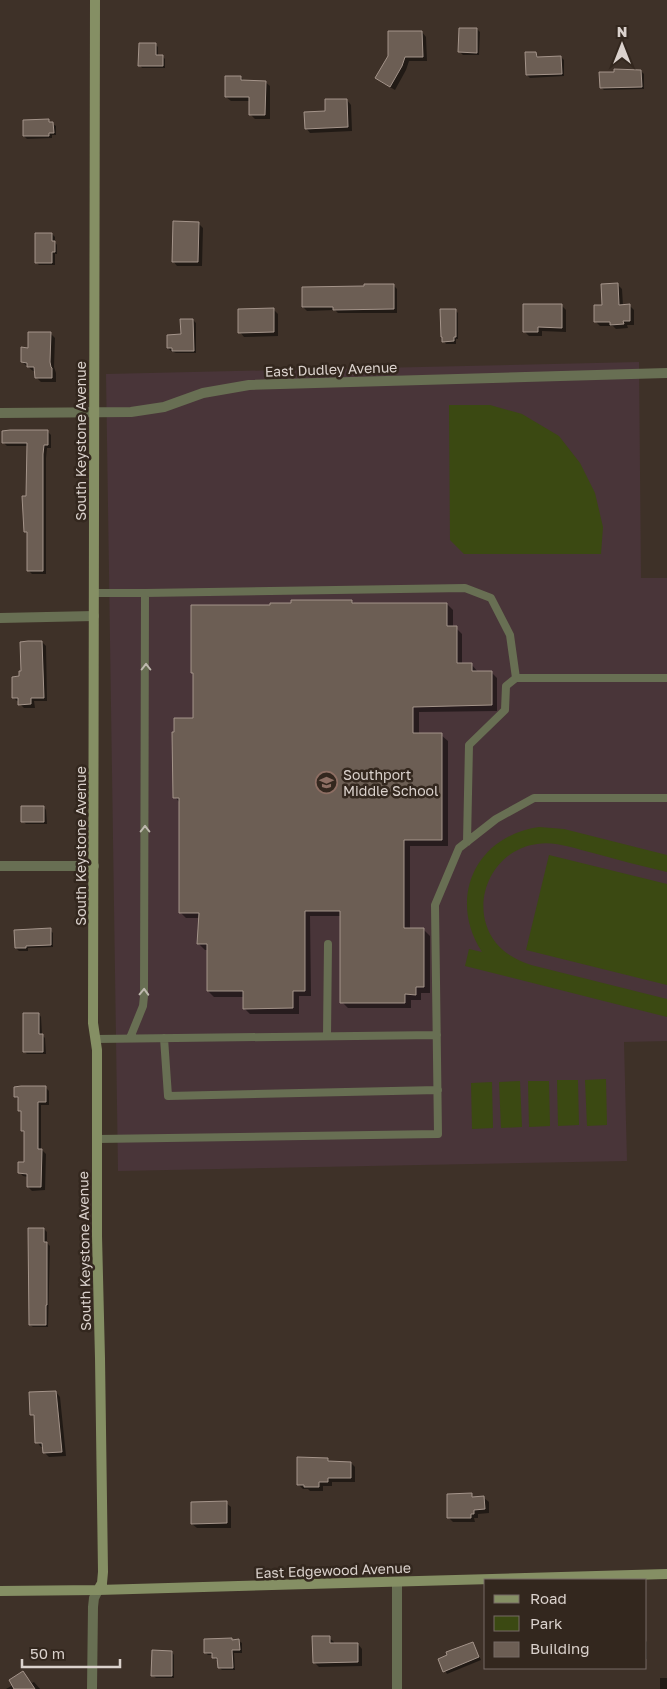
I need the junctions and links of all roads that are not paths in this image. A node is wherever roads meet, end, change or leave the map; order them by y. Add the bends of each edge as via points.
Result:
1 (95, 0) edge
2 (667, 373) edge
3 (94, 411) junction
4 (0, 413) edge
5 (94, 593) junction
6 (145, 594) junction
7 (94, 616) junction
8 (0, 618) edge
9 (516, 678) junction
10 (667, 678) edge
11 (667, 798) edge
12 (467, 842) junction
13 (0, 866) edge
14 (94, 866) junction
15 (328, 944) dead end
16 (437, 1035) junction
17 (327, 1036) junction
18 (130, 1038) junction
19 (164, 1038) junction
20 (96, 1039) junction
21 (438, 1090) junction
22 (97, 1139) junction
23 (667, 1574) edge
24 (484, 1579) edge
25 (498, 1579) edge
26 (397, 1582) junction
27 (98, 1590) junction
28 (0, 1591) edge
29 (92, 1689) edge
30 (396, 1689) edge

1 - 3 main road, South Keystone Avenue
2 - 3 street, East Dudley Avenue via 248,386 203,393 148,410
3 - 4 street, East Dudley Avenue
3 - 5 main road, South Keystone Avenue
5 - 6 lane
5 - 7 main road, South Keystone Avenue
6 - 9 lane via 465,588 491,598 510,635
18 -> 6 lane via 144,996
7 - 8 street
7 - 14 main road, South Keystone Avenue
9 - 10 lane
9 - 12 lane via 506,686 505,710 469,745
11 - 12 lane via 534,798 496,819
12 - 16 lane via 459,848 435,905
13 - 14 street
14 - 20 main road, South Keystone Avenue via 93,1023
15 - 17 lane
16 - 17 lane
16 - 21 lane
17 - 19 lane
18 - 19 lane
18 - 20 lane
19 - 21 lane via 168,1096
20 - 22 main road, South Keystone Avenue
21 - 22 lane via 438,1134
22 - 27 main road, South Keystone Avenue via 103,1572
23 - 25 main road, East Edgewood Avenue
24 - 26 main road, East Edgewood Avenue
26 - 27 main road, East Edgewood Avenue
26 - 30 street
27 - 28 main road, East Edgewood Avenue
27 - 29 street, South Keystone Avenue via 92,1607

